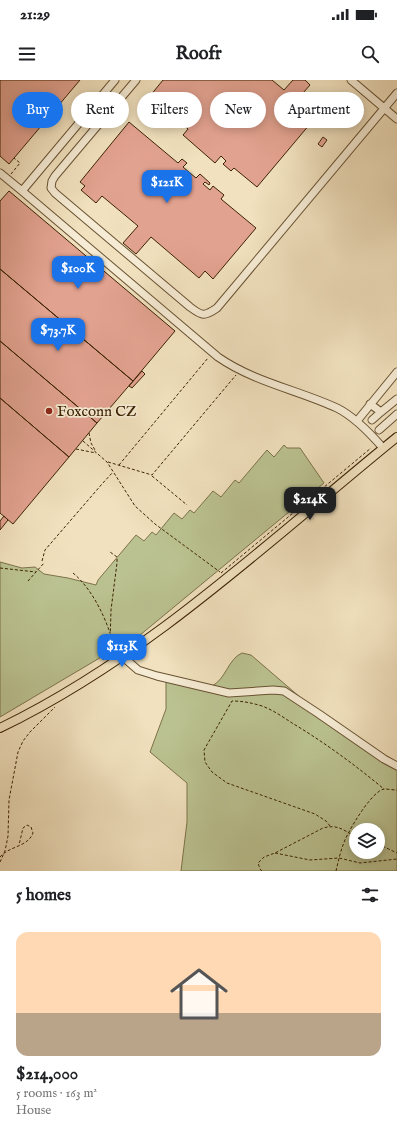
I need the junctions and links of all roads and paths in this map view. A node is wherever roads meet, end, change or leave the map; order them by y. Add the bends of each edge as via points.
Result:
1 (115, 80) edge
2 (136, 80) edge
3 (351, 80) edge
4 (397, 93) edge
5 (385, 108) junction
6 (397, 119) edge
7 (14, 158) dead end
8 (0, 173) edge
9 (7, 179) junction
10 (22, 192) junction
11 (210, 356) dead end
12 (397, 372) edge
13 (235, 373) dead end
14 (397, 399) edge
15 (370, 404) junction
16 (380, 412) junction
17 (397, 414) edge
18 (372, 420) dead end
19 (357, 421) junction
20 (379, 430) dead end
21 (89, 433) dead end
22 (397, 437) edge
23 (83, 441) dead end
24 (371, 448) dead end
25 (383, 448) junction
26 (76, 449) dead end
27 (97, 453) junction
28 (107, 462) junction
29 (119, 465) junction
30 (114, 472) junction
31 (152, 475) junction
32 (187, 505) dead end
33 (110, 552) dead end
34 (0, 568) edge
35 (36, 572) junction
36 (73, 573) dead end
37 (223, 575) junction
38 (28, 581) dead end
39 (110, 635) junction
40 (122, 656) junction
41 (98, 672) junction
42 (56, 707) dead end
43 (0, 728) edge
44 (397, 766) edge
45 (384, 789) junction
46 (397, 790) edge
47 (330, 826) junction
48 (348, 833) junction
49 (19, 845) junction
50 (385, 847) edge
51 (5, 851) junction
52 (397, 852) edge
53 (275, 853) junction
54 (0, 857) edge
55 (339, 858) junction
56 (397, 859) edge
57 (0, 862) edge
58 (262, 871) edge
59 (336, 871) edge

1 - 10 lane
2 - 5 lane via 55,176 51,188 190,307 202,314 209,314 217,308
3 - 5 lane
4 - 5 lane
5 - 6 lane
7 - 9 path via 20,163
8 - 9 lane
9 - 10 lane
10 - 19 lane via 223,360 256,377 338,409
11 - 29 path
12 - 15 lane
13 - 31 path via 234,378
14 - 16 lane
15 - 16 lane
15 - 19 lane
16 - 18 lane
17 - 20 lane
19 - 25 lane
21 - 27 path
22 - 25 main road
23 - 27 path
24 - 37 path
25 - 37 main road
26 - 27 path
27 - 28 path
28 - 29 path
28 - 30 path
29 - 31 path
30 - 35 path via 45,550 43,562
30 - 37 path via 135,506
31 - 32 path
33 - 39 path via 117,557
34 - 35 path
35 - 38 path
36 - 39 path via 94,600
37 - 40 main road via 176,618
39 - 41 path via 109,648
40 - 41 main road
40 - 44 lane via 138,670 229,692 284,691
41 - 43 main road
42 - 51 path via 30,732 18,752 9,800
45 - 46 path
45 - 47 path via 354,765 283,717 264,707 232,701 204,750 205,762 212,772 227,783 315,814 326,820
45 - 48 path via 371,800
47 - 48 path via 340,827
47 - 53 path
48 - 55 path
49 - 49 path via 32,836 31,827 23,828
49 - 51 path
50 - 52 path
51 - 54 path
51 - 57 path
53 - 55 path via 310,860
53 - 58 path via 258,862
55 - 56 path via 360,863
55 - 59 path

